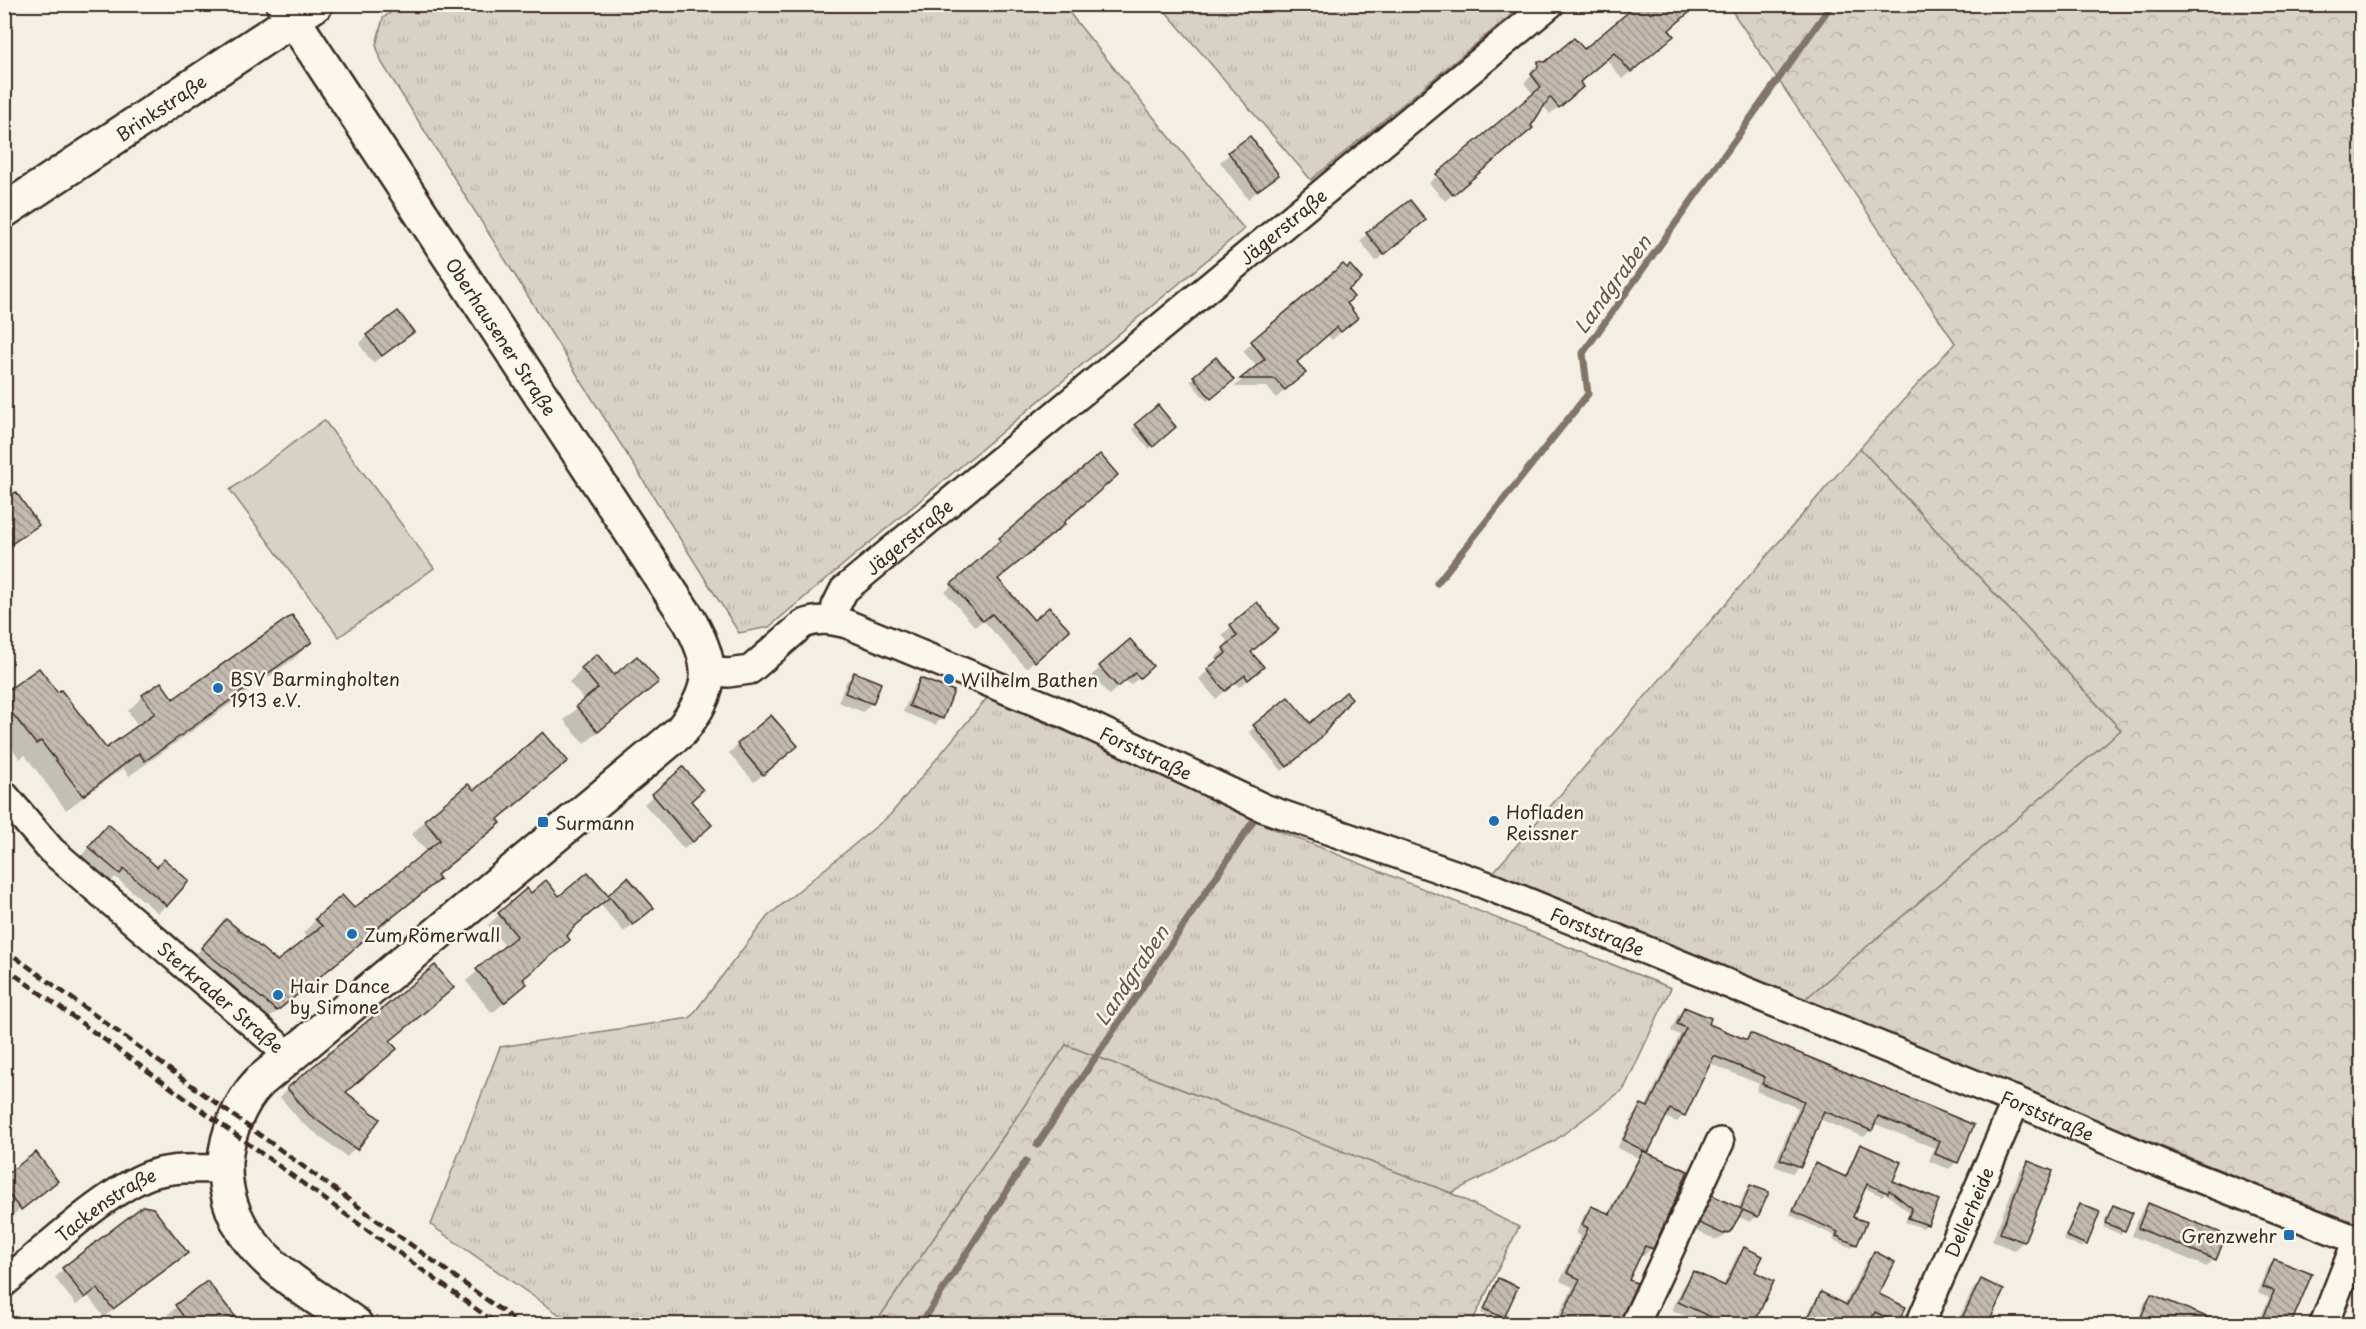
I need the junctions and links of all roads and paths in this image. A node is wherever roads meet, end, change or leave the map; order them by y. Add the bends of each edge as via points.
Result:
1 (1550, 4) edge
2 (298, 10) edge
3 (4, 211) edge
4 (834, 620) junction
5 (708, 672) junction
6 (4, 795) edge
7 (290, 1056) junction
8 (2016, 1101) junction
9 (1720, 1142) dead end
10 (225, 1169) junction
11 (2359, 1241) edge
12 (4, 1282) edge
13 (1640, 1323) edge
14 (355, 1324) edge
15 (1920, 1324) edge
16 (2324, 1324) edge

1 - 4 street, Jägerstraße via 844,590
2 - 3 main road, Brinkstraße
2 - 5 main road, Oberhausener Straße via 689,620 701,641
4 - 5 street via 803,624 750,670
4 - 8 street, Forststraße via 1063,713 1264,808 1483,885
5 - 7 main road via 695,713 681,731
6 - 7 street, Sterkrader Straße via 51,850
7 - 10 main road, Sterkrader Straße via 248,1094 230,1132
8 - 11 street, Forststraße via 2162,1164
8 - 15 street, Dellerheide
9 - 13 street
10 - 12 street, Tackenstraße via 177,1169 142,1177 101,1204
10 - 14 main road, Sterkrader Straße via 233,1214 250,1242 275,1268
11 - 16 street

